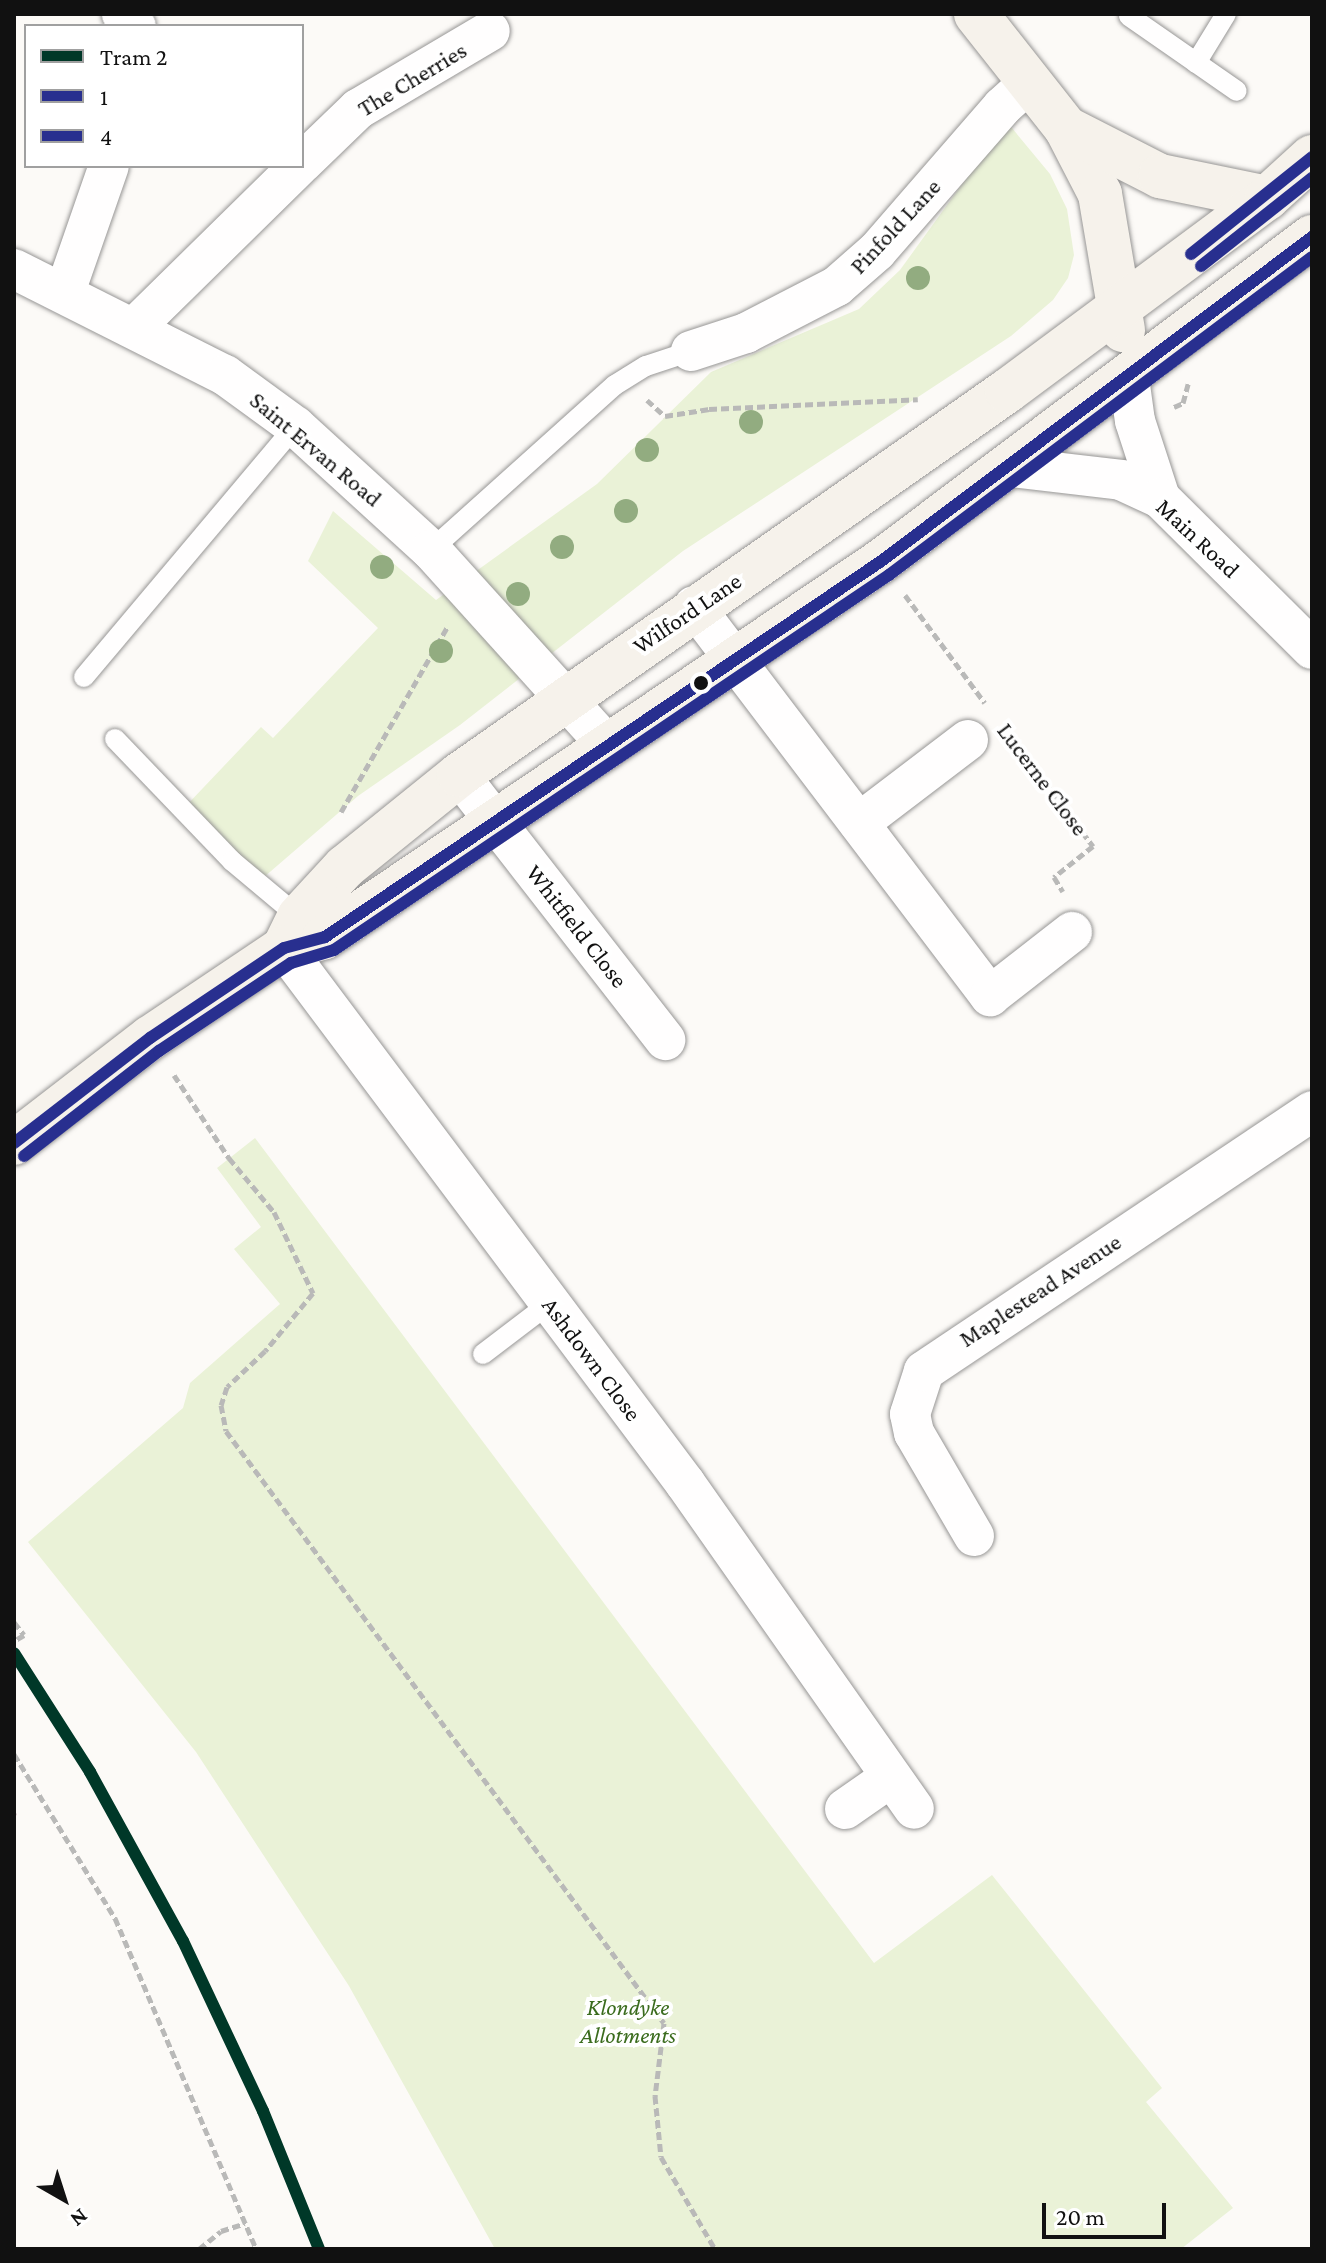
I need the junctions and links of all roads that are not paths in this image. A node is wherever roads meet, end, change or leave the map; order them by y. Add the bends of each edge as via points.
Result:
1 (976, 14) edge
2 (1226, 14) edge
3 (1129, 16) edge
4 (490, 31) dead end
5 (1196, 63) junction
6 (1030, 82) junction
7 (1237, 91) dead end
8 (1066, 128) junction
9 (1312, 157) edge
10 (304, 162) edge
11 (108, 168) edge
12 (298, 168) edge
13 (1267, 198) junction
14 (1312, 237) edge
15 (14, 269) edge
16 (65, 292) junction
17 (1120, 307) junction
18 (136, 326) junction
19 (691, 351) joint
20 (1129, 378) junction
21 (295, 426) junction
22 (1011, 467) junction
23 (1160, 498) junction
24 (431, 550) junction
25 (694, 606) junction
26 (1312, 649) edge
27 (735, 660) junction
28 (84, 677) dead end
29 (568, 695) junction
30 (987, 735) road end
31 (115, 739) dead end
32 (608, 746) junction
33 (459, 775) junction
34 (495, 822) junction
35 (859, 823) junction
36 (291, 932) junction
37 (1072, 932) road end
38 (665, 1040) dead end
39 (1312, 1111) edge
40 (14, 1143) edge
41 (550, 1303) junction
42 (483, 1354) dead end
43 (974, 1536) dead end
44 (891, 1777) junction
45 (845, 1809) dead end
46 (914, 1809) dead end

1 - 6 main road
2 - 5 lane
3 - 5 lane
4 - 10 street, The Cherries via 358,109
5 - 7 lane
6 - 8 main road
6 - 19 street, Pinfold Lane via 877,251 837,286 746,333
8 - 13 main road via 1160,176
8 - 17 main road via 1100,194
9 - 13 main road, Wilford Lane
11 - 16 street
12 - 18 street, The Cherries
13 - 17 main road, Wilford Lane
14 - 20 main road, Wilford Lane
15 - 16 street, Saint Ervan Road
16 - 18 street, Saint Ervan Road
17 - 20 main road
17 - 25 main road, Wilford Lane via 781,551
18 - 21 street, Saint Ervan Road via 225,375
19 - 24 lane via 626,379
20 - 22 main road, Wilford Lane
20 - 23 street via 1135,421
21 - 24 street, Saint Ervan Road
21 - 28 lane
22 - 23 street, Main Road via 1121,480
22 - 27 main road, Wilford Lane
23 - 26 street, Main Road
24 - 29 street, Saint Ervan Road
25 - 27 street
25 - 29 main road, Wilford Lane
27 - 32 main road, Wilford Lane
27 - 35 street
29 - 32 street, Saint Ervan Road
29 - 33 main road, Wilford Lane
30 - 35 street, Lucerne Close
31 - 36 lane via 232,861
32 - 34 main road, Wilford Lane
33 - 34 street, Whitfield Close
33 - 36 main road, Wilford Lane via 370,843
34 - 36 main road, Wilford Lane via 325,937
34 - 38 street, Whitfield Close
35 - 37 street via 990,996
36 - 40 main road, Wilford Lane
36 - 41 street, Ashdown Close
39 - 43 street, Maplestead Avenue via 924,1371 910,1414 914,1433
41 - 42 lane
41 - 44 street, Ashdown Close via 685,1483
44 - 45 street
44 - 46 street, Ashdown Close

